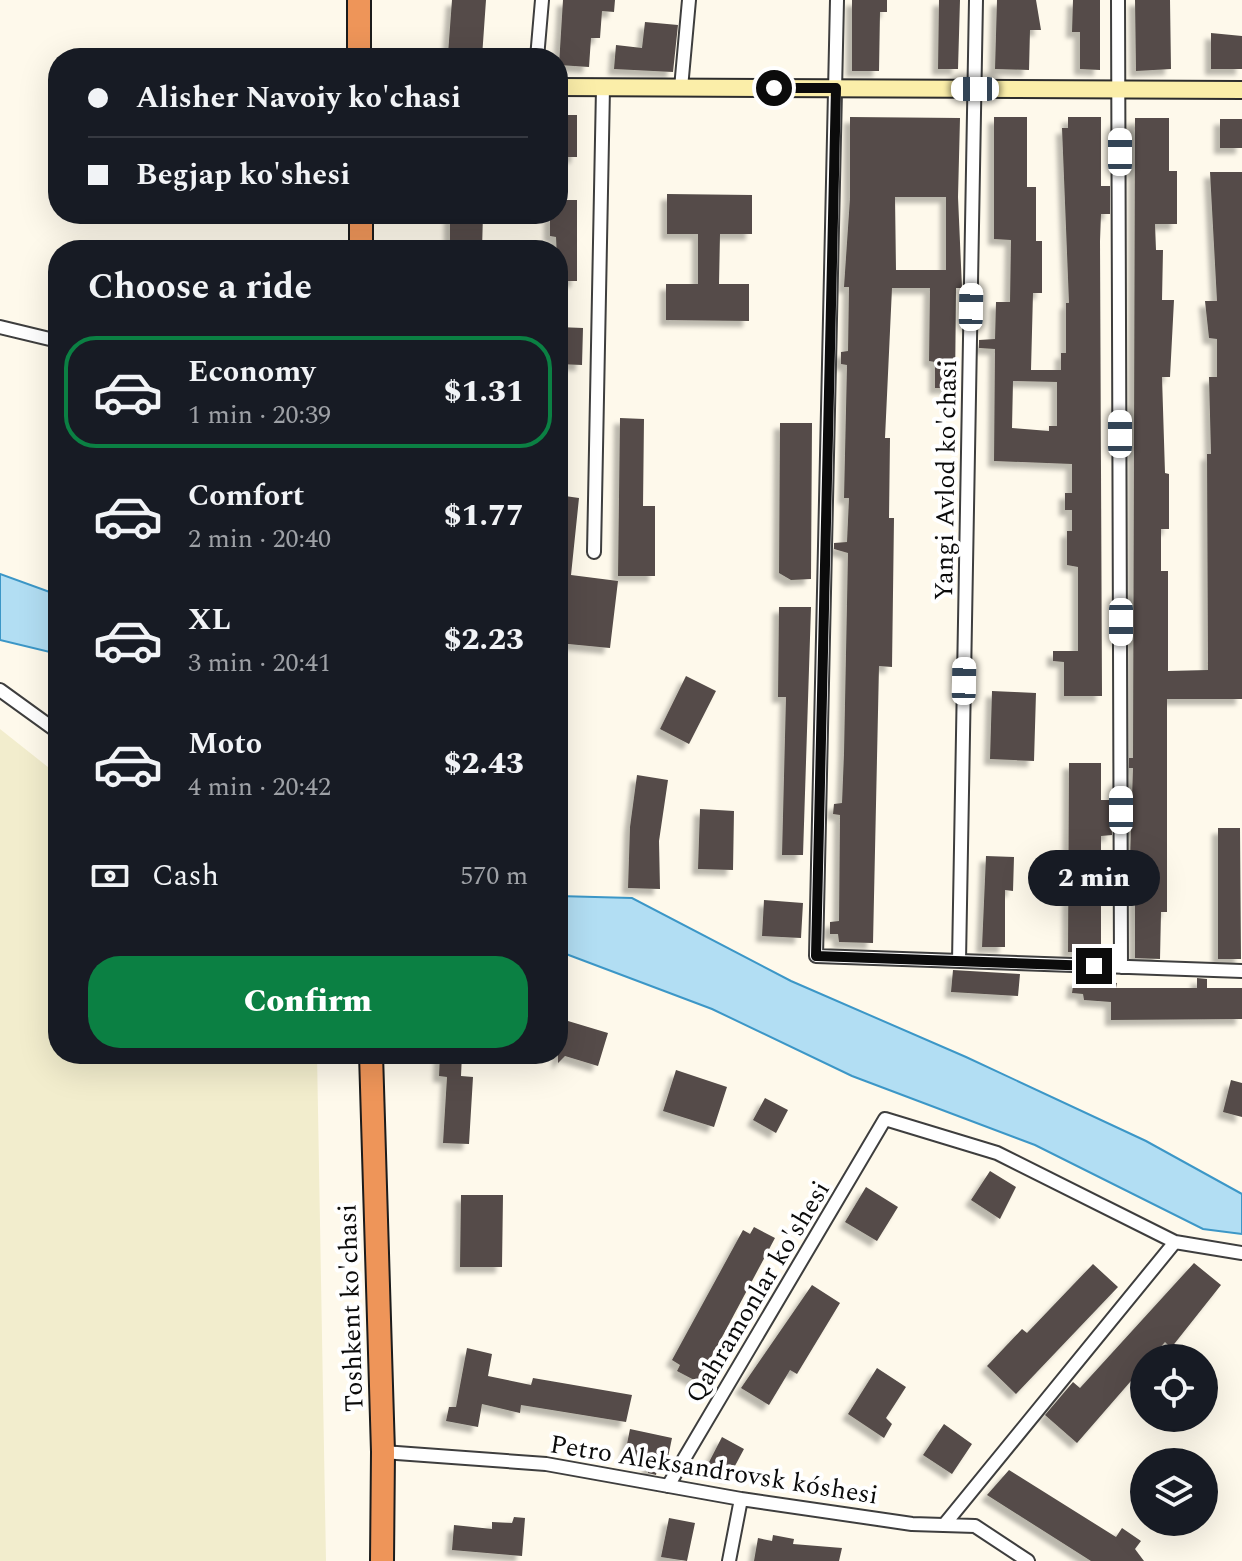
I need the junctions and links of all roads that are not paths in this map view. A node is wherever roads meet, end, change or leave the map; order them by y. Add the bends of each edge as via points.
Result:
1 (359, 0) edge
2 (542, 0) edge
3 (689, 0) edge
4 (837, 0) edge
5 (976, 0) edge
6 (1118, 0) edge
7 (359, 48) edge
8 (538, 48) edge
9 (568, 87) edge
10 (603, 88) junction
11 (681, 88) junction
12 (836, 88) junction
13 (975, 89) junction
14 (1120, 90) junction
15 (1242, 90) edge
16 (0, 327) edge
17 (48, 339) edge
18 (594, 552) dead end
19 (0, 690) edge
20 (48, 725) edge
21 (959, 961) junction
22 (1121, 967) junction
23 (1242, 971) edge
24 (371, 1064) edge
25 (1175, 1242) junction
26 (1242, 1253) edge
27 (383, 1452) junction
28 (668, 1486) junction
29 (741, 1499) junction
30 (944, 1525) junction
31 (382, 1561) edge
32 (729, 1561) edge
33 (1028, 1561) edge

1 - 7 highway
2 - 8 street
3 - 11 street
4 - 12 street
5 - 13 street, Yangi Avlod ko'chasi
6 - 14 street
9 - 10 street
10 - 11 street
10 - 18 street
11 - 12 street
12 - 13 street
12 - 21 street via 816,956
13 - 14 street
13 - 21 street, Yangi Avlod ko'chasi
14 - 15 street
14 - 22 street
16 - 17 street
19 - 20 street
21 - 22 street
22 - 23 street
24 - 27 highway, Toshkent ko'chasi
25 - 26 street
25 - 28 street, Qahramonlar ko'shesi via 997,1153 885,1119
25 - 30 street
27 - 28 street, Petro Aleksandrovsk kóshesi via 546,1464
27 - 31 highway, Toshkent ko'chasi
28 - 29 street, Petro Aleksandrovsk kóshesi
29 - 30 street, Petro Aleksandrovsk kóshesi
29 - 32 street
30 - 33 street, Petro Aleksandrovsk kóshesi via 975,1526

